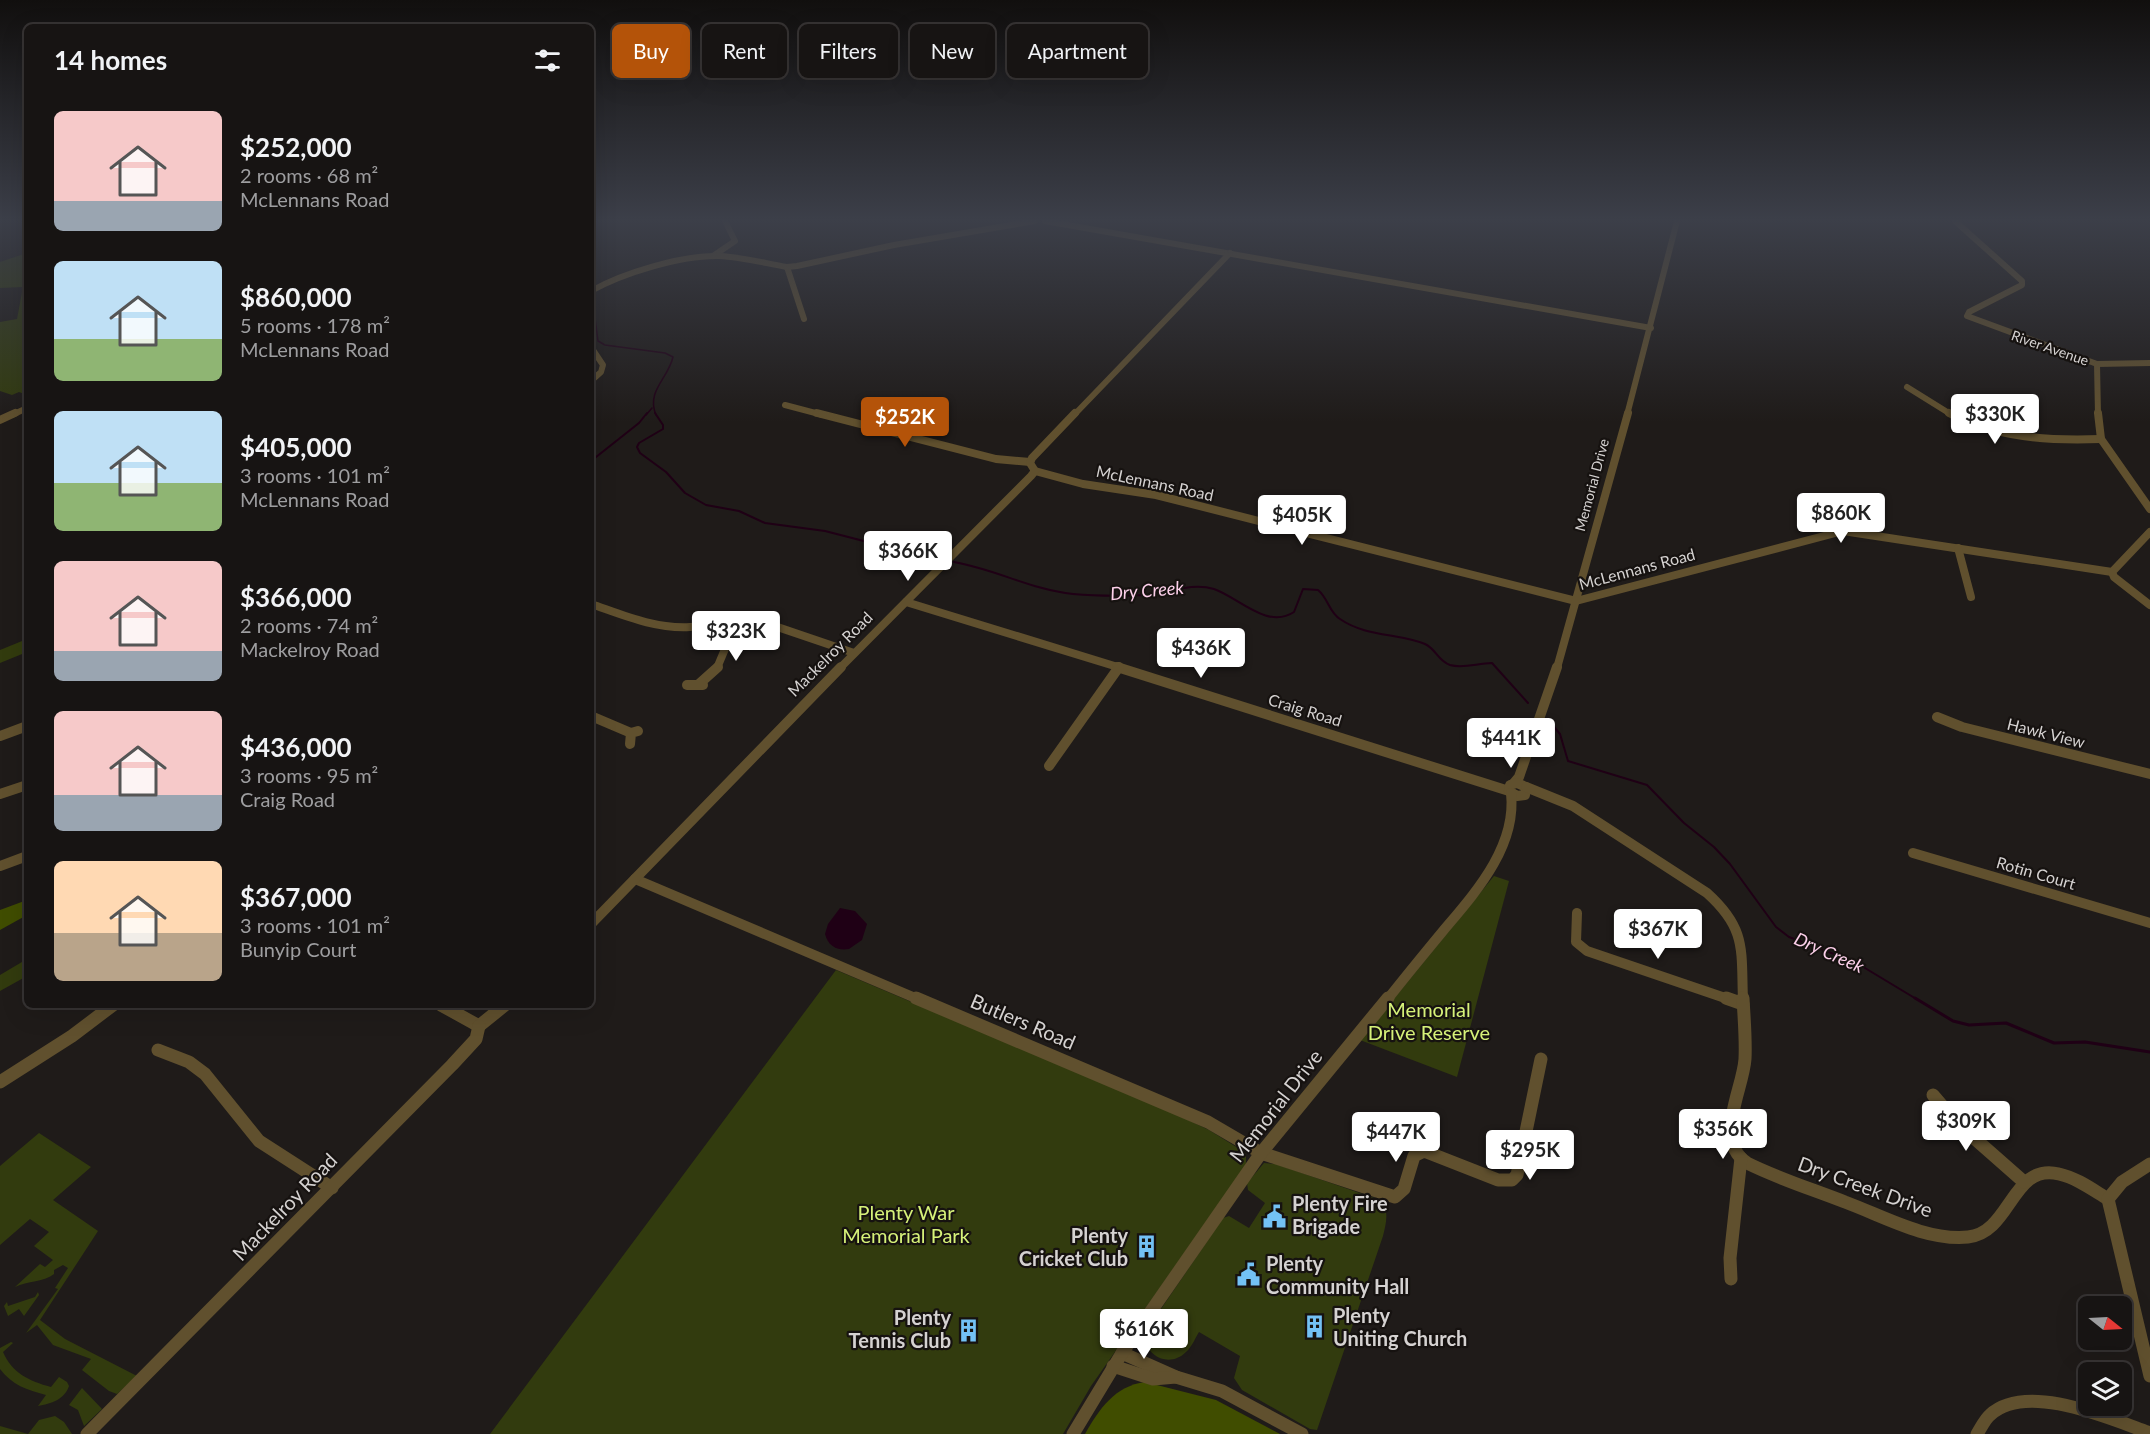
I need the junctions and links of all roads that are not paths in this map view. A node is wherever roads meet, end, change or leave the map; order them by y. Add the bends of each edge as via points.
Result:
1 (794, 288) edge
2 (1197, 288) edge
3 (1426, 288) edge
4 (1661, 288) edge
5 (2016, 288) edge
6 (804, 319) dead end
7 (1651, 328) junction
8 (594, 351) edge
9 (2150, 363) edge
10 (2097, 364) junction
11 (594, 378) edge
12 (1907, 387) dead end
13 (785, 405) dead end
14 (24, 409) edge
15 (0, 420) edge
16 (2101, 439) junction
17 (1030, 462) junction
18 (1035, 471) junction
19 (2150, 509) edge
20 (2150, 532) edge
21 (1958, 548) junction
22 (2112, 572) junction
23 (1971, 597) dead end
24 (1576, 601) junction
25 (906, 602) junction
26 (594, 605) edge
27 (2150, 605) edge
28 (722, 622) junction
29 (854, 652) junction
30 (1119, 667) junction
31 (687, 685) dead end
32 (594, 717) edge
33 (1937, 717) dead end
34 (24, 727) edge
35 (0, 736) edge
36 (630, 744) dead end
37 (1049, 766) dead end
38 (2150, 774) edge
39 (24, 786) edge
40 (1518, 789) junction
41 (0, 794) edge
42 (1913, 853) dead end
43 (24, 857) edge
44 (0, 866) edge
45 (635, 879) junction
46 (1576, 913) dead end
47 (594, 921) edge
48 (2150, 923) edge
49 (1743, 1004) junction
50 (109, 1008) edge
51 (446, 1008) edge
52 (500, 1008) edge
53 (478, 1026) junction
54 (158, 1050) dead end
55 (1541, 1059) dead end
56 (0, 1082) edge
57 (1933, 1095) dead end
58 (1261, 1153) junction
59 (1740, 1158) junction
60 (2150, 1164) edge
61 (2024, 1182) junction
62 (332, 1188) junction
63 (2108, 1199) junction
64 (1731, 1279) dead end
65 (1122, 1353) junction
66 (1113, 1366) junction
67 (2150, 1376) edge
68 (1176, 1377) junction
69 (2150, 1433) edge
70 (87, 1434) edge
71 (1073, 1434) edge
72 (1302, 1434) edge
73 (1977, 1434) edge

1 - 6 street
2 - 17 street
3 - 7 street
4 - 7 street, Memorial Drive
5 - 10 street, River Avenue via 1967,316
7 - 24 street, Memorial Drive
8 - 11 street via 603,365
9 - 10 street
10 - 16 street, River Avenue
12 - 16 street via 1956,418 2001,434 2044,441
13 - 17 street via 996,459
14 - 15 street
16 - 19 street, River Avenue
17 - 18 street
18 - 24 street, McLennans Road via 1083,484 1156,495
18 - 25 street, Mackelroy Road
20 - 22 street
21 - 22 street, McLennans Road
21 - 23 street
21 - 24 street, McLennans Road via 1843,531
22 - 27 street
24 - 40 street, Memorial Drive
25 - 29 street, Mackelroy Road
25 - 30 street, Craig Road
26 - 28 street via 657,626
28 - 29 street via 754,619
28 - 31 street via 727,638 725,653 702,685
29 - 45 street, Mackelroy Road
30 - 37 street
30 - 40 street, Craig Road
32 - 36 street via 635,732
33 - 38 street, Hawk View via 1962,727
34 - 35 street
39 - 41 street
40 - 49 street via 1564,802 1707,893 1724,908 1741,939
40 - 58 street, Memorial Drive via 1496,860 1473,896
42 - 48 street, Rotin Court
43 - 44 street
45 - 47 street, Mackelroy Road
45 - 58 street, Butlers Road via 1208,1122
46 - 49 street via 1576,942 1587,951
49 - 59 street via 1744,1068 1736,1097 1732,1142
50 - 56 street
51 - 53 street
52 - 53 street, Mackelroy Road
53 - 62 street, Mackelroy Road via 479,1034 466,1050
54 - 62 street via 189,1062 205,1074 259,1141
55 - 58 street, Butlers Road via 1512,1180 1497,1180 1430,1153 1418,1152 1404,1189 1395,1197
57 - 61 street via 1957,1123
58 - 65 street, Memorial Drive
59 - 61 street, Dry Creek Drive via 1756,1168 1951,1237 1970,1237 1992,1228
59 - 64 street
60 - 63 street via 2122,1182
61 - 63 street via 2050,1172 2068,1177
62 - 70 street, Mackelroy Road
63 - 67 street
65 - 66 street, Memorial Drive
65 - 68 street
66 - 68 street via 1163,1380
66 - 71 street, Memorial Drive
68 - 72 street via 1222,1391
69 - 73 street via 2072,1407 2017,1401 1990,1413

